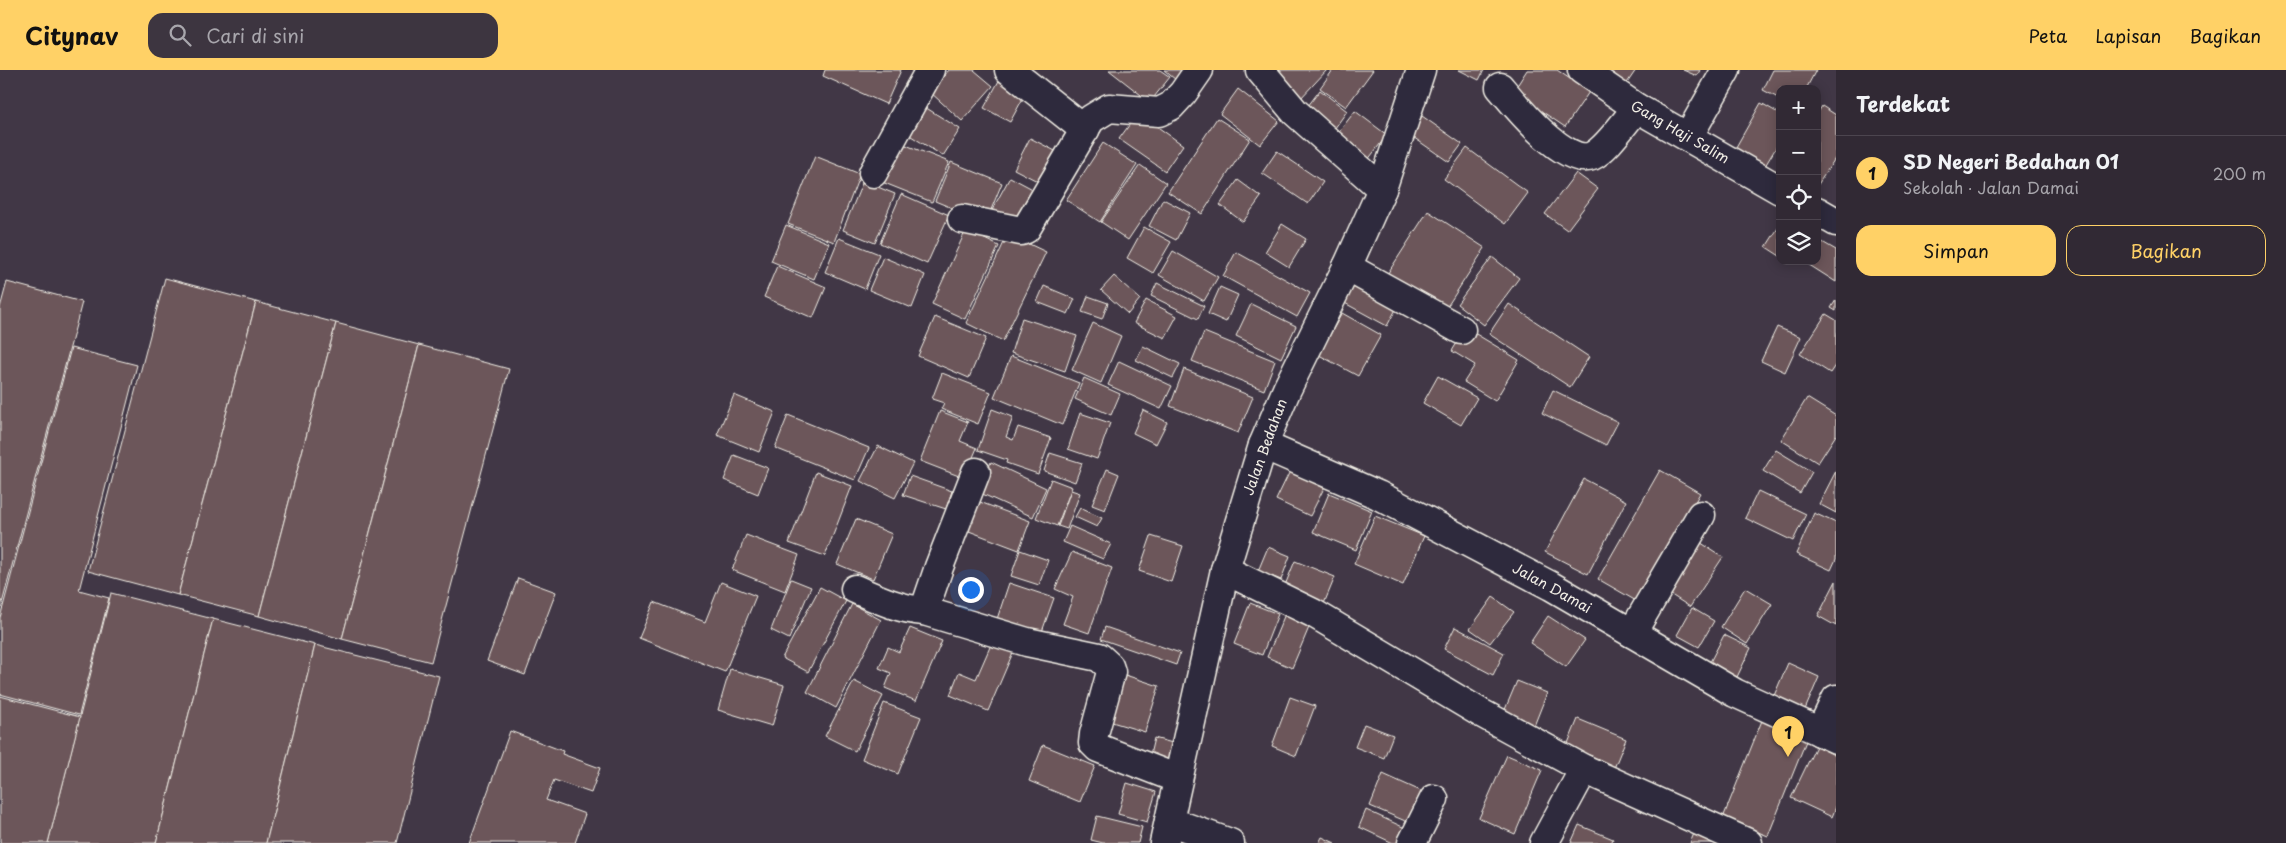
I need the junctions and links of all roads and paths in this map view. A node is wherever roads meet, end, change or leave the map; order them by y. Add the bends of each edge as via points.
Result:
1 (930, 70) edge
2 (1008, 70) edge
3 (1200, 70) edge
4 (1260, 70) edge
5 (1421, 70) edge
6 (1582, 70) edge
7 (1726, 70) edge
8 (1500, 86) dead end
9 (1637, 108) junction
10 (1085, 130) junction
11 (1688, 137) junction
12 (873, 173) dead end
13 (1382, 188) junction
14 (1776, 188) edge
15 (1821, 213) edge
16 (962, 219) dead end
17 (1836, 222) edge
18 (1347, 267) junction
19 (1461, 330) dead end
20 (1263, 445) junction
21 (976, 472) dead end
22 (1701, 515) dead end
23 (1225, 570) junction
24 (855, 589) dead end
25 (924, 611) junction
26 (1632, 633) junction
27 (1836, 699) edge
28 (1828, 736) edge
29 (1584, 769) junction
30 (1178, 779) junction
31 (1434, 799) dead end
32 (1167, 832) edge
33 (1230, 843) edge
34 (1412, 843) edge
35 (1544, 843) edge
36 (1748, 843) edge

1 - 12 street
2 - 10 street
3 - 10 street via 1183,93 1159,112 1109,108 1091,120
4 - 13 street via 1295,112
5 - 13 street, Jalan Bedahan
6 - 9 street, Gang Haji Salim
7 - 11 street
8 - 9 street via 1530,122 1569,154 1583,158 1603,147
9 - 11 street, Gang Haji Salim
10 - 16 street via 1026,229 1022,231
11 - 14 street, Gang Haji Salim
13 - 18 street, Jalan Bedahan
15 - 17 street
18 - 19 street
18 - 20 street, Jalan Bedahan
20 - 23 street, Jalan Bedahan
20 - 26 street, Jalan Damai via 1378,495 1551,586
21 - 25 street
22 - 26 street
23 - 29 street via 1313,613 1481,713
23 - 30 street, Jalan Bedahan
24 - 25 street via 907,610
25 - 30 street via 1028,642 1099,657 1111,672 1093,743 1098,748
26 - 28 street, Jalan Damai via 1735,693
27 - 28 street
29 - 35 street
29 - 36 street
30 - 32 street, Jalan Bedahan
31 - 34 street
32 - 33 street

